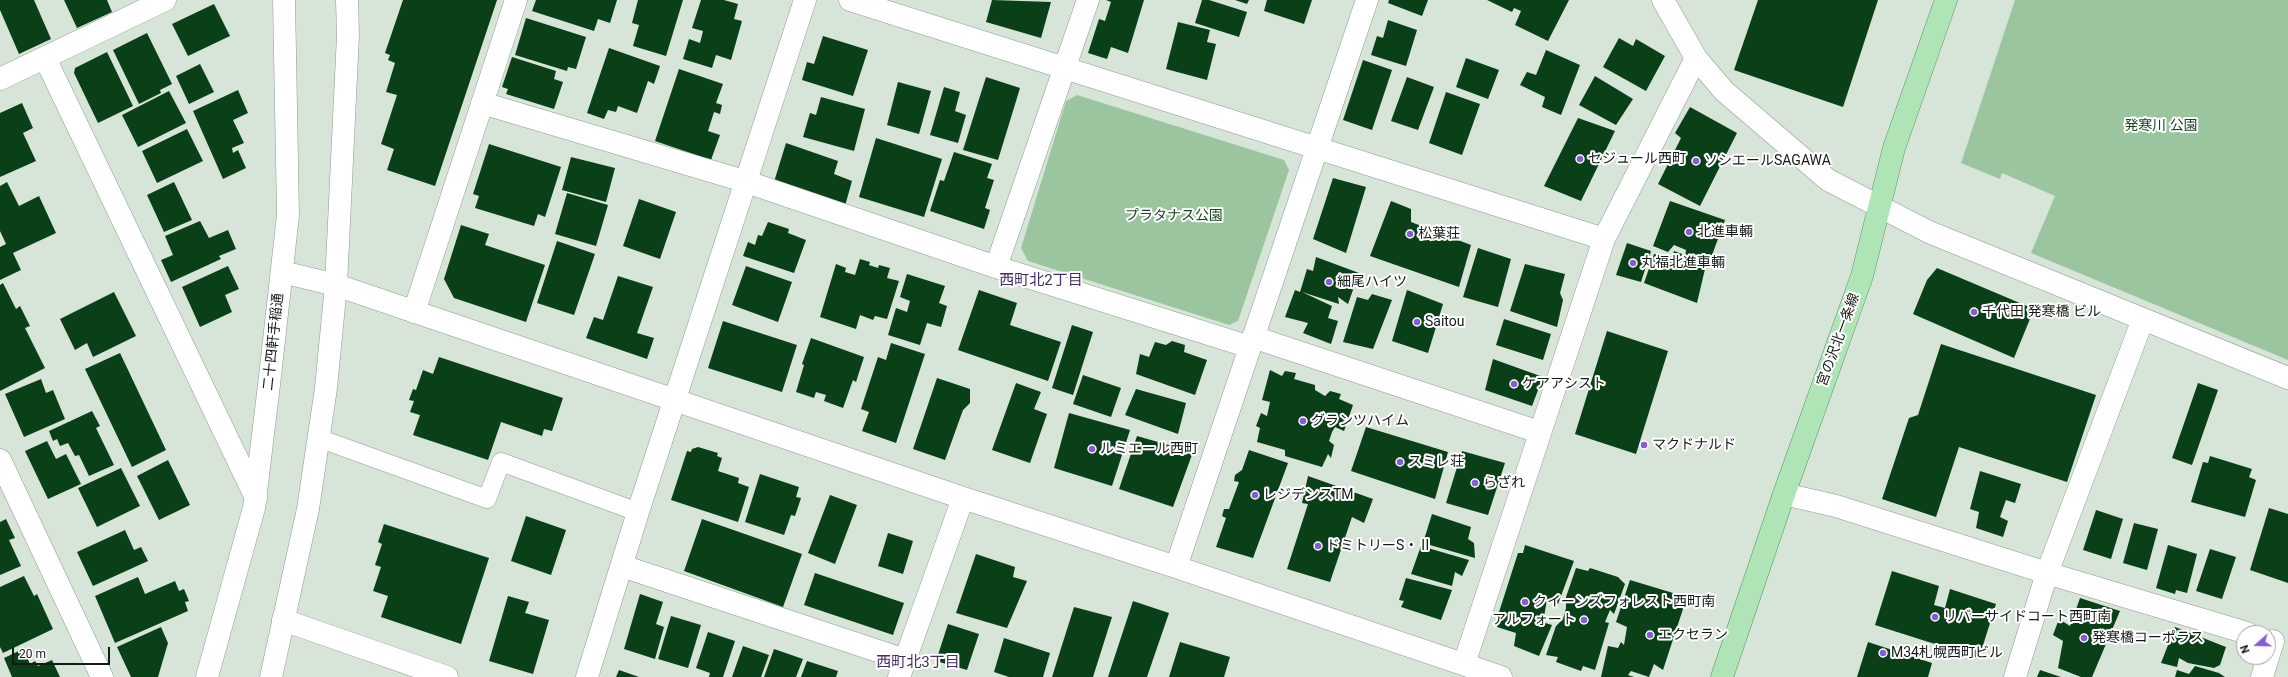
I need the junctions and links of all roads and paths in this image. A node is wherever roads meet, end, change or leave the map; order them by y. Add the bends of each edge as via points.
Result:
1 (165, 0) edge
2 (284, 0) edge
3 (347, 0) edge
4 (516, 0) edge
5 (805, 0) edge
6 (850, 0) edge
7 (1088, 0) edge
8 (1367, 0) edge
9 (1946, 0) edge
10 (1668, 2) edge
11 (45, 58) junction
12 (1696, 58) junction
13 (1066, 68) junction
14 (0, 79) edge
15 (482, 103) junction
16 (1317, 148) junction
17 (744, 181) junction
18 (1880, 206) junction
19 (1604, 240) junction
20 (996, 267) junction
21 (282, 272) junction
22 (336, 285) junction
23 (414, 312) junction
24 (2143, 319) junction
25 (1252, 342) junction
26 (2288, 378) edge
27 (674, 400) junction
28 (1539, 432) junction
29 (318, 438) junction
30 (0, 460) edge
31 (6, 490) edge
32 (1784, 494) junction
33 (256, 498) junction
34 (963, 498) junction
35 (638, 512) junction
36 (622, 566) junction
37 (1176, 567) junction
38 (2047, 573) junction
39 (283, 620) junction
40 (2236, 630) edge
41 (1464, 664) junction
42 (2267, 665) edge
43 (902, 668) edge
44 (102, 677) edge
45 (207, 677) edge
46 (271, 677) edge
47 (447, 677) edge
48 (587, 677) edge
49 (1501, 677) edge
50 (1722, 677) edge
51 (2015, 677) edge
52 (2262, 677) edge

1 - 11 street
2 - 21 street, 二十四軒手稲通 via 288,215
3 - 22 street via 348,35
4 - 15 street
5 - 17 street
6 - 13 street
7 - 13 street
8 - 16 street
9 - 18 main road, 宮の沢北一条線 via 1894,148
10 - 12 street
11 - 14 street
11 - 33 street
12 - 18 street via 1724,91 1828,180
12 - 19 street
13 - 16 street
13 - 20 street
15 - 17 street
15 - 23 street
16 - 19 street
16 - 25 street
17 - 20 street
17 - 27 street
18 - 24 street via 1929,232
18 - 32 main road, 宮の沢北一条線 via 1862,276
19 - 28 street
20 - 25 street
21 - 22 street
21 - 33 street, 二十四軒手稲通
22 - 23 street
22 - 29 street via 326,388
23 - 27 street
24 - 26 street
24 - 38 street
25 - 28 street
25 - 37 street
27 - 34 street
27 - 35 street
28 - 41 street
29 - 35 lane via 487,499 501,462
29 - 39 street via 308,509
30 - 31 street
31 - 44 street
32 - 38 street via 1836,506
32 - 50 main road, 宮の沢北一条線
33 - 45 street, 二十四軒手稲通
34 - 37 street
34 - 43 street
35 - 36 street
36 - 43 street
36 - 48 street
37 - 41 street
38 - 40 street
38 - 51 street
39 - 46 street
39 - 47 street
41 - 49 street
42 - 52 street

